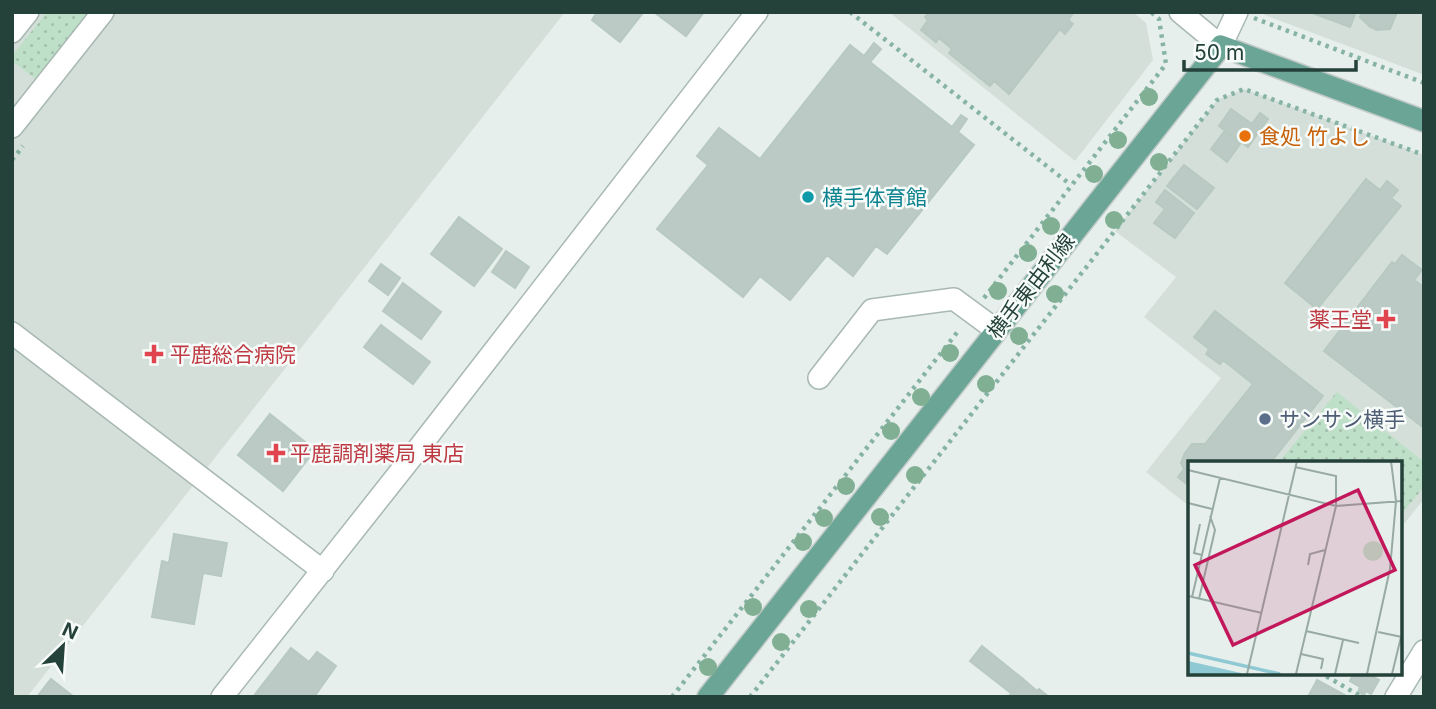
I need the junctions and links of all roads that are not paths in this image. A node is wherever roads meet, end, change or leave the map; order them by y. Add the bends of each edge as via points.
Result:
1 (28, 12) edge
2 (103, 12) edge
3 (757, 12) edge
4 (1180, 12) edge
5 (1244, 14) edge
6 (12, 32) edge
7 (1221, 46) junction
8 (1424, 121) edge
9 (12, 127) edge
10 (996, 330) junction
11 (12, 332) edge
12 (819, 378) dead end
13 (323, 570) junction
14 (1424, 651) edge
15 (1404, 693) edge
16 (222, 697) edge
17 (708, 697) edge

1 - 6 street
2 - 9 street
3 - 13 street
4 - 7 street
5 - 7 street
7 - 8 main road
7 - 10 main road, 横手東由利線
10 - 12 street via 954,299 872,310
10 - 17 main road, 横手東由利線
11 - 13 street
13 - 16 street
14 - 15 street

